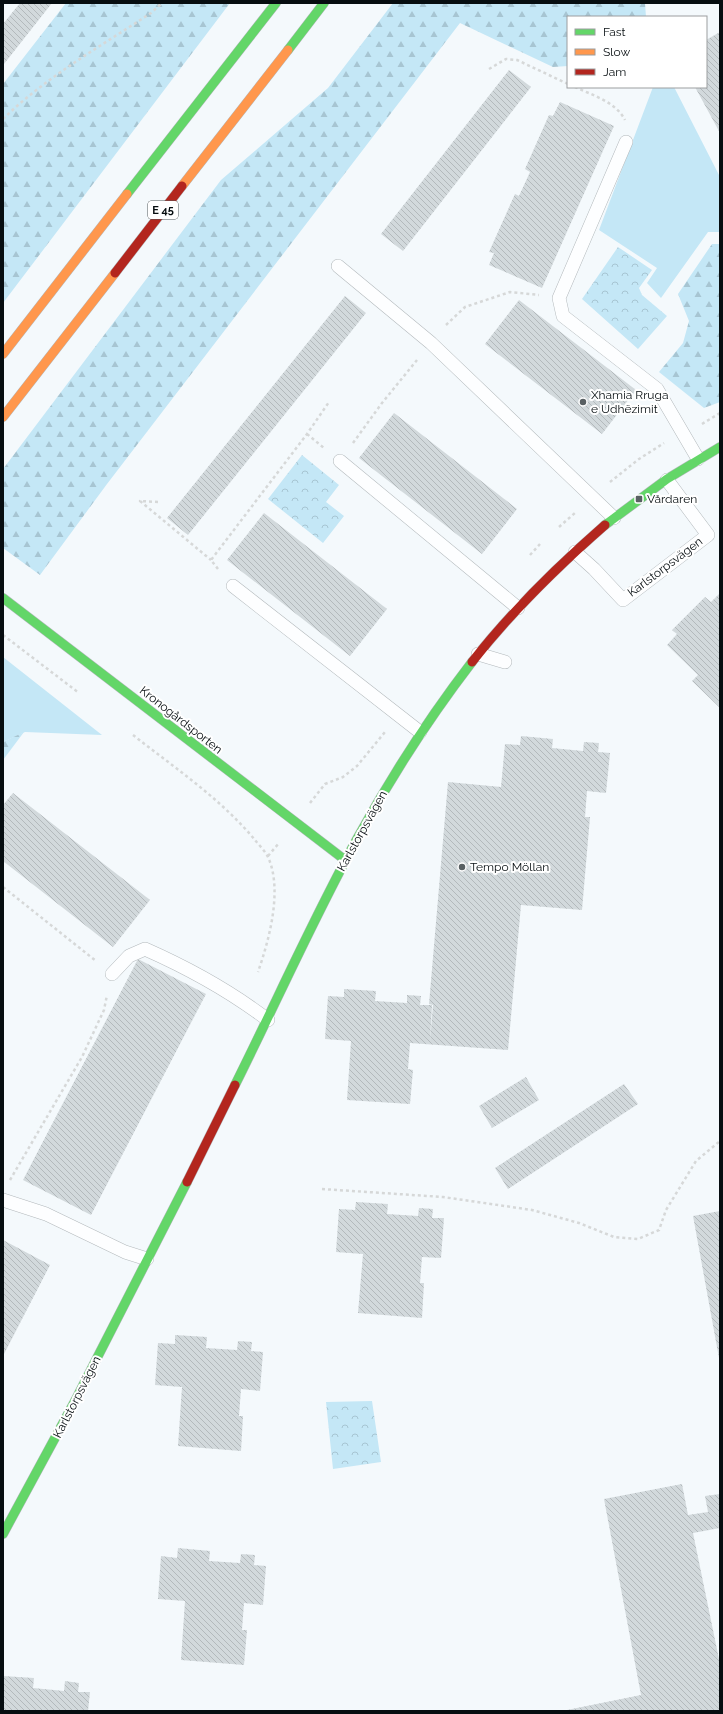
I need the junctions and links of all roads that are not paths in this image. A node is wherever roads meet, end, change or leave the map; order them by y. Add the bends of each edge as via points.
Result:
1 (276, 3) edge
2 (324, 3) edge
3 (626, 142) road end
4 (338, 266) dead end
5 (3, 354) edge
6 (3, 417) edge
7 (720, 447) edge
8 (698, 459) junction
9 (340, 461) dead end
10 (667, 480) junction
11 (614, 518) junction
12 (575, 552) junction
13 (233, 586) road end
14 (3, 598) edge
15 (518, 608) junction
16 (478, 654) junction
17 (505, 662) dead end
18 (420, 732) junction
19 (345, 860) junction
20 (112, 974) road end
21 (268, 1020) junction
22 (3, 1200) edge
23 (147, 1259) junction
24 (3, 1534) edge

1 - 5 main road
2 - 6 main road, E 45
3 - 8 lane via 559,298 563,316 657,389
4 - 11 lane via 431,343
7 - 8 main road, Karlstorpsvägen
8 - 10 main road, Karlstorpsvägen
9 - 15 lane
10 - 11 main road, Karlstorpsvägen
10 - 12 lane, Karlstorpsvägen via 708,535 623,600
11 - 12 main road, Karlstorpsvägen
12 - 15 main road, Karlstorpsvägen
13 - 18 lane
14 - 19 main road, Kronogårdsporten
15 - 16 main road, Karlstorpsvägen
16 - 17 lane
16 - 18 main road, Karlstorpsvägen
18 - 19 main road, Karlstorpsvägen
19 - 21 main road, Karlstorpsvägen
20 - 21 lane via 129,956 145,949 174,961 247,1004
21 - 23 main road, Karlstorpsvägen
22 - 23 lane via 46,1214 125,1252
23 - 24 main road, Karlstorpsvägen via 85,1382

